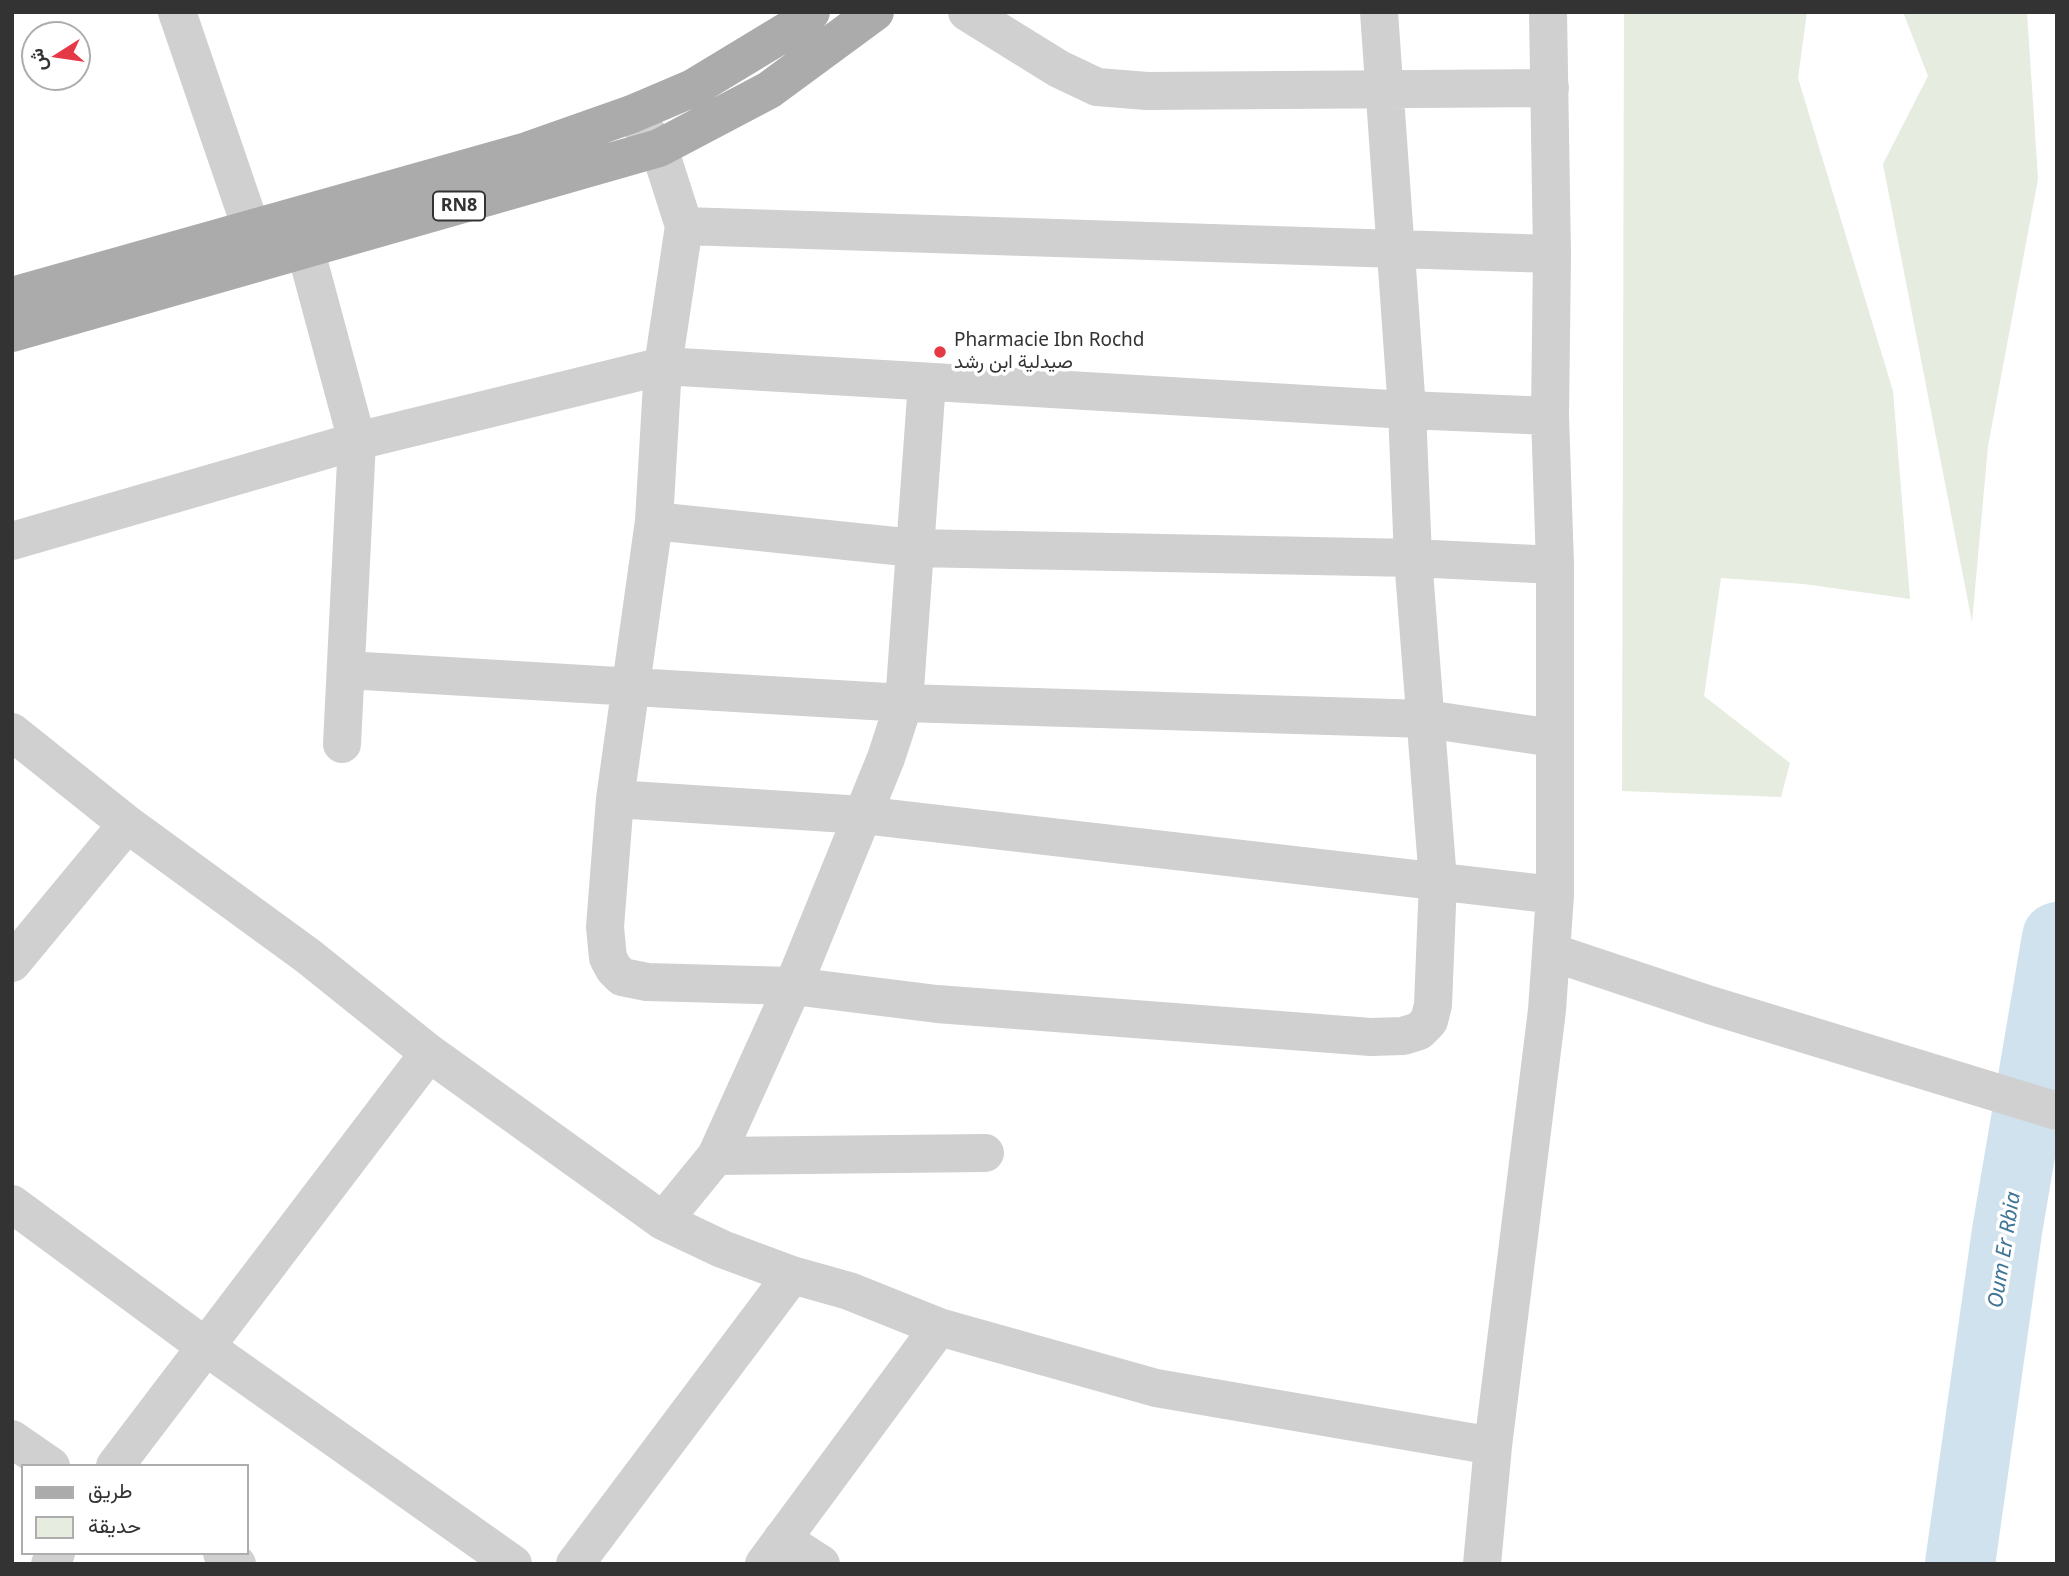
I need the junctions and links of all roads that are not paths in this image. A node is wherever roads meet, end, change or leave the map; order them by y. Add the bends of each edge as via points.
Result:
1 (177, 12) edge
2 (811, 12) edge
3 (875, 12) edge
4 (967, 12) edge
5 (1380, 12) edge
6 (1548, 12) edge
7 (1385, 88) junction
8 (1550, 88) junction
9 (632, 114) junction
10 (659, 148) junction
11 (684, 226) junction
12 (258, 245) junction
13 (1395, 247) junction
14 (304, 248) junction
15 (1552, 254) junction
16 (12, 296) edge
17 (12, 333) edge
18 (663, 366) junction
19 (927, 382) junction
20 (1407, 410) junction
21 (1550, 416) junction
22 (357, 441) junction
23 (653, 521) junction
24 (12, 541) edge
25 (914, 548) junction
26 (1413, 558) junction
27 (1555, 565) junction
28 (347, 670) junction
29 (629, 687) junction
30 (904, 704) junction
31 (1426, 719) junction
32 (12, 732) edge
33 (1553, 738) junction
34 (342, 744) dead end
35 (615, 799) junction
36 (862, 814) junction
37 (127, 824) junction
38 (1438, 881) junction
39 (1555, 895) junction
40 (1551, 952) junction
41 (13, 961) edge
42 (793, 986) junction
43 (429, 1053) junction
44 (2057, 1111) edge
45 (985, 1153) dead end
46 (716, 1156) junction
47 (12, 1204) edge
48 (663, 1221) junction
49 (792, 1275) junction
50 (939, 1327) junction
51 (206, 1347) junction
52 (12, 1439) edge
53 (1493, 1446) junction
54 (48, 1464) edge
55 (117, 1464) edge
56 (773, 1551) edge
57 (513, 1564) edge
58 (575, 1564) edge
59 (821, 1564) edge
60 (1482, 1564) edge

1 - 12 street
2 - 9 main road, RN8 via 693,88
3 - 10 main road, RN8 via 769,90
4 - 7 street via 1097,87 1147,91
5 - 7 street
6 - 8 street
7 - 8 street
7 - 13 street
8 - 15 street
9 - 10 street
9 - 12 main road, RN8
10 - 11 street
10 - 14 main road, RN8
11 - 13 street
11 - 18 street
12 - 14 main road, RN8
12 - 16 main road, RN8
12 - 17 main road, RN8
13 - 15 street
13 - 20 street
14 - 22 street
15 - 21 street
18 - 19 street
18 - 22 street
18 - 23 street
19 - 20 street
19 - 25 street
20 - 21 street
20 - 26 street
21 - 27 street
22 - 24 street
22 - 28 street
23 - 25 street
23 - 29 street
25 - 26 street
25 - 30 street
26 - 27 street
26 - 31 street
27 - 33 street
28 - 29 street
28 - 34 street
29 - 30 street
29 - 35 street
30 - 31 street
30 - 36 street
31 - 33 street
31 - 38 street
32 - 37 street
33 - 39 street
35 - 36 street
35 - 42 street via 605,927 608,958 614,969 622,977 646,982
36 - 38 street
36 - 42 street
37 - 41 street
37 - 43 street via 308,956
38 - 39 street
38 - 42 street via 1433,1005 1429,1021 1419,1031 1403,1036 937,1004
39 - 40 street
40 - 44 street
40 - 53 street via 1548,1010
42 - 46 street
43 - 48 street
43 - 51 street
45 - 46 street
46 - 48 street
47 - 51 street
48 - 49 street
49 - 50 street via 849,1291
49 - 58 street
50 - 53 street via 1156,1388
50 - 56 street
51 - 55 street
51 - 57 street
52 - 54 street
53 - 60 street
56 - 59 street

